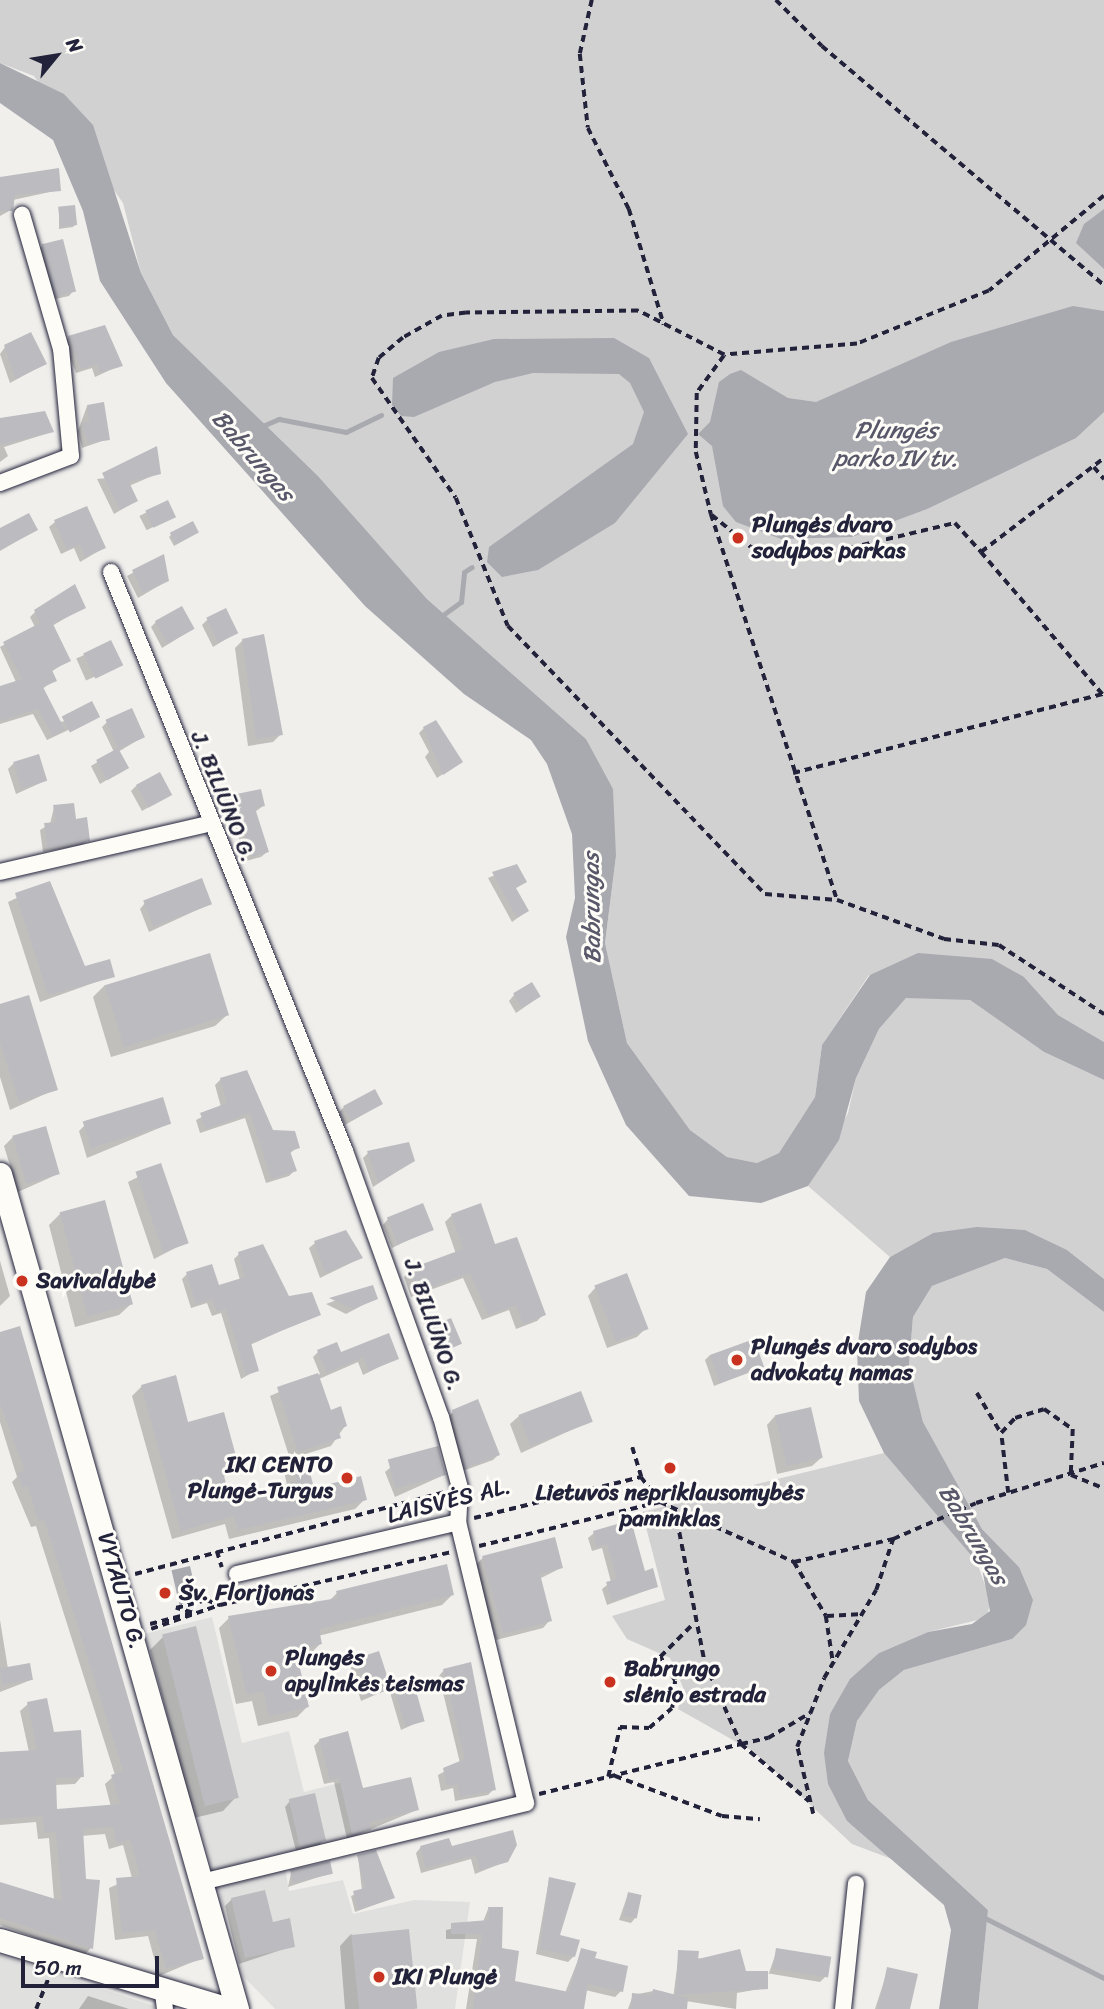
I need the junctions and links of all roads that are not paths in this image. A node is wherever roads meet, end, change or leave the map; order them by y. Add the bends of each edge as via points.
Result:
1 (22, 215) dead end
2 (0, 483) edge
3 (111, 572) dead end
4 (208, 824) junction
5 (0, 872) edge
6 (0, 1174) edge
7 (458, 1522) junction
8 (237, 1574) dead end
9 (205, 1881) junction
10 (856, 1884) dead end
11 (0, 1940) edge
12 (164, 2001) edge
13 (229, 2009) edge
14 (237, 2009) edge
15 (843, 2009) edge

1 - 2 street via 61,349 71,456
3 - 4 street, J. BILIŪNO G.
4 - 5 street
4 - 7 street, J. BILIŪNO G. via 345,1151 408,1320 460,1488
6 - 9 main road, VYTAUTO G.
7 - 8 street, LAISVĖS AL.
7 - 9 street, J. BILIŪNO G. via 526,1803
9 - 14 main road, VYTAUTO G.
10 - 15 street
11 - 12 main road
12 - 13 main road

